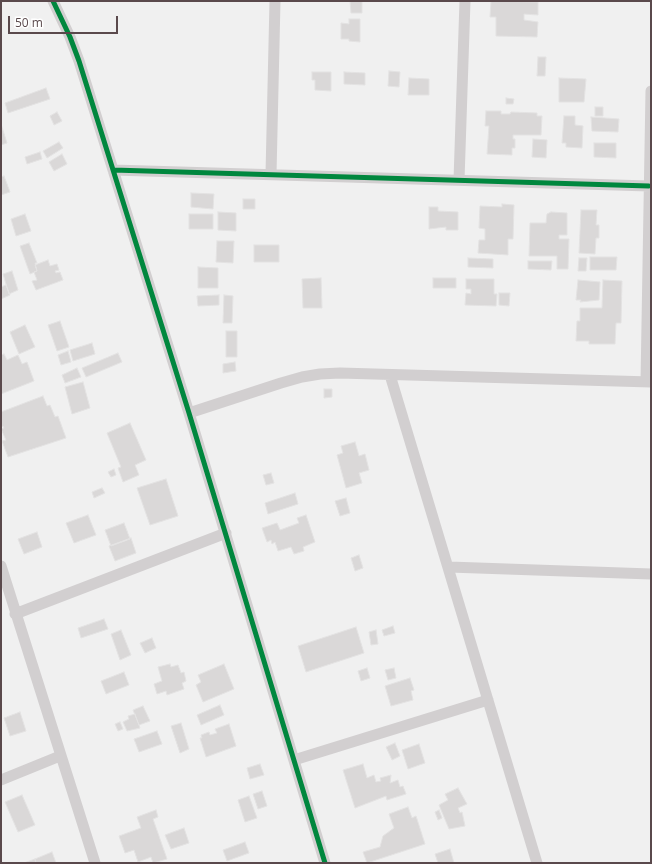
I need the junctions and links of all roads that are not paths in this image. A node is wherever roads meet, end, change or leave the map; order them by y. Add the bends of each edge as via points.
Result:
1 (53, 1) edge
2 (275, 1) edge
3 (464, 1) edge
4 (651, 91) edge
5 (113, 170) junction
6 (270, 174) junction
7 (459, 180) junction
8 (649, 186) junction
9 (390, 375) junction
10 (648, 382) edge
11 (190, 414) junction
12 (226, 533) junction
13 (1, 566) edge
14 (448, 568) junction
15 (651, 574) edge
16 (15, 614) junction
17 (488, 700) junction
18 (60, 756) junction
19 (294, 760) junction
20 (1, 780) edge
21 (95, 863) edge
22 (325, 863) edge
23 (537, 863) edge

1 - 5 street via 70,37
2 - 6 street
3 - 7 street
4 - 8 street
5 - 6 street
5 - 11 street
6 - 7 street
7 - 8 street
8 - 10 street
9 - 10 street
9 - 11 street via 340,373 302,377
9 - 14 street
11 - 12 street
12 - 16 street
12 - 19 street
13 - 16 street
14 - 15 street
14 - 17 street
16 - 18 street
17 - 19 street
17 - 23 street
18 - 20 street
18 - 21 street
19 - 22 street

